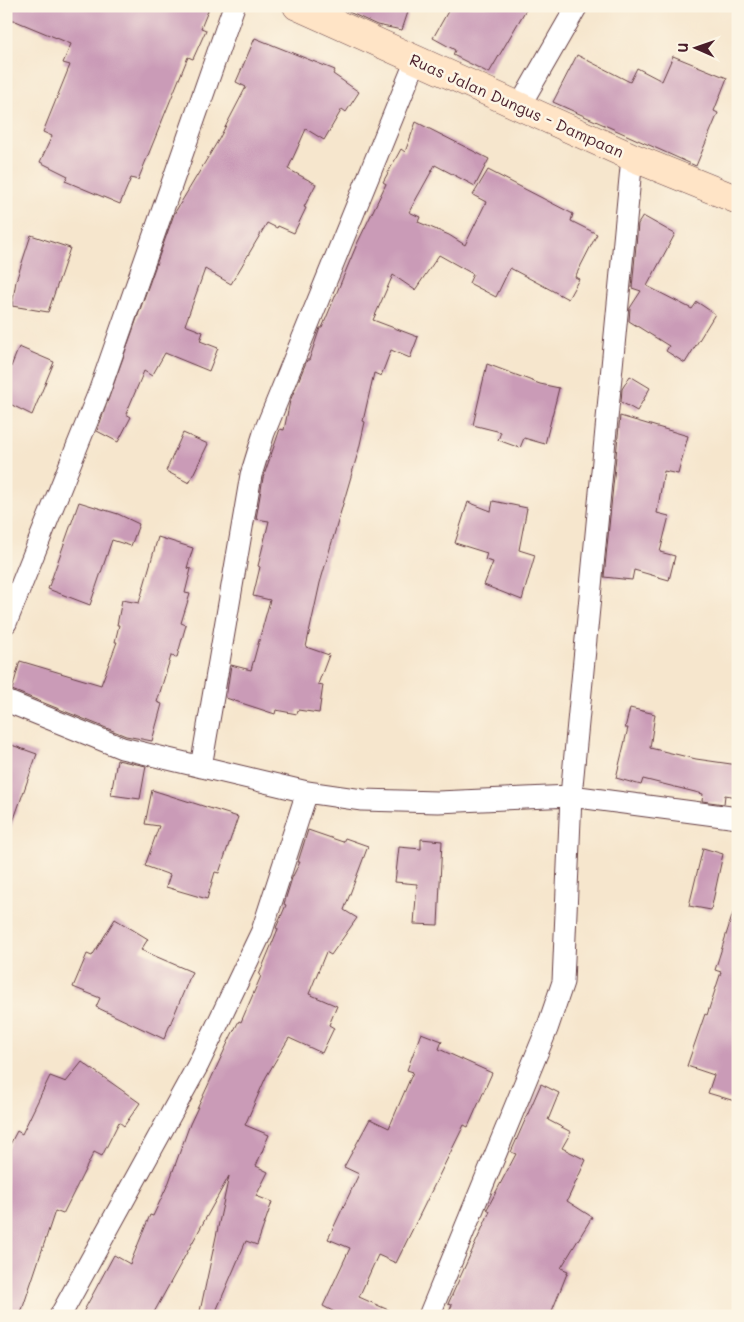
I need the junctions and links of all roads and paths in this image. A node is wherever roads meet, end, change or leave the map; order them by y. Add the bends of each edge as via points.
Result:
1 (234, 6) edge
2 (297, 6) edge
3 (577, 6) edge
4 (416, 60) junction
5 (519, 107) junction
6 (632, 157) junction
7 (738, 200) edge
8 (6, 623) edge
9 (6, 702) edge
10 (201, 767) junction
11 (307, 792) junction
12 (571, 796) junction
13 (738, 818) edge
14 (60, 1316) edge
15 (429, 1316) edge

1 - 8 street via 99,392
2 - 4 main road, Ruas Jalan Dungus - Dampaan
3 - 5 street
4 - 5 main road, Ruas Jalan Dungus - Dampaan
4 - 10 street via 264,433 251,475
5 - 6 main road, Ruas Jalan Dungus - Dampaan
6 - 7 main road, Ruas Jalan Dungus - Dampaan
6 - 12 street
9 - 10 street via 122,748
10 - 11 street
11 - 12 street via 362,800 438,802
11 - 14 street via 262,931 198,1065
12 - 13 street
12 - 15 street via 562,982 547,1029

